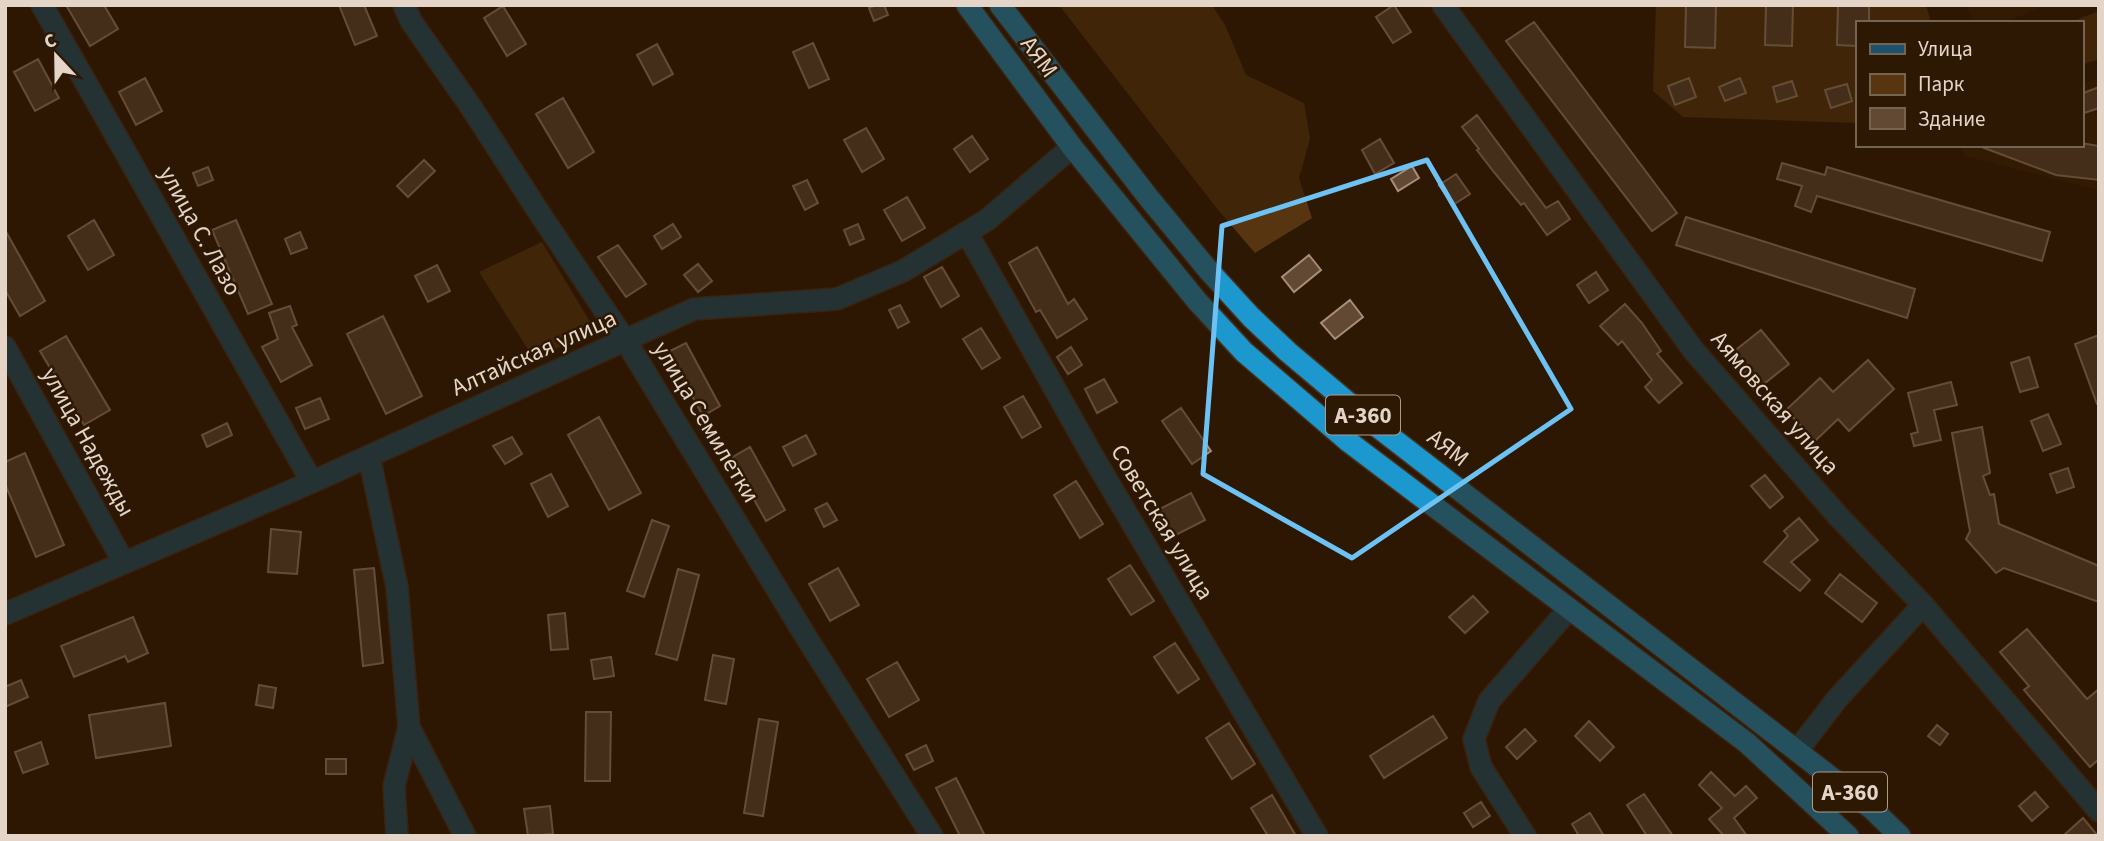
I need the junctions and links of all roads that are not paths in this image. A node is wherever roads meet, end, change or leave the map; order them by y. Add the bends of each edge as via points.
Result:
1 (43, 5) edge
2 (404, 5) edge
3 (967, 5) edge
4 (1000, 5) edge
5 (1443, 5) edge
6 (1072, 147) junction
7 (967, 233) junction
8 (625, 341) junction
9 (5, 347) edge
10 (369, 456) junction
11 (312, 482) junction
12 (124, 563) junction
13 (1923, 605) junction
14 (1568, 610) junction
15 (5, 614) edge
16 (409, 727) junction
17 (1797, 751) junction
18 (2099, 811) edge
19 (397, 836) edge
20 (465, 836) edge
21 (932, 836) edge
22 (1317, 836) edge
23 (1525, 836) edge
24 (1849, 836) edge
25 (1900, 836) edge

1 - 11 street, улица С. Лазо
2 - 8 street, улица Семилетки
3 - 6 highway, АЯМ / А-360
4 - 17 highway, АЯМ / А-360 via 1148,197 1269,335 1370,421
5 - 13 street, Аямовская улица via 1694,351 1838,516
6 - 7 street, Алтайская улица
6 - 14 highway, АЯМ / А-360 via 1244,352 1349,442
7 - 8 street, Алтайская улица via 903,271 837,299 694,309
7 - 22 street, Советская улица
8 - 10 street, Алтайская улица
8 - 21 street, улица Семилетки
9 - 12 street, улица Надежды
10 - 11 street, Алтайская улица
10 - 16 street via 397,587
11 - 12 street, Алтайская улица
12 - 15 street, Алтайская улица
13 - 17 street via 1837,699
13 - 18 street, Аямовская улица
14 - 23 street via 1489,701 1474,740 1481,767
14 - 24 highway, АЯМ / А-360 via 1747,743
16 - 19 street via 394,786
16 - 20 street
17 - 25 highway, АЯМ / А-360

